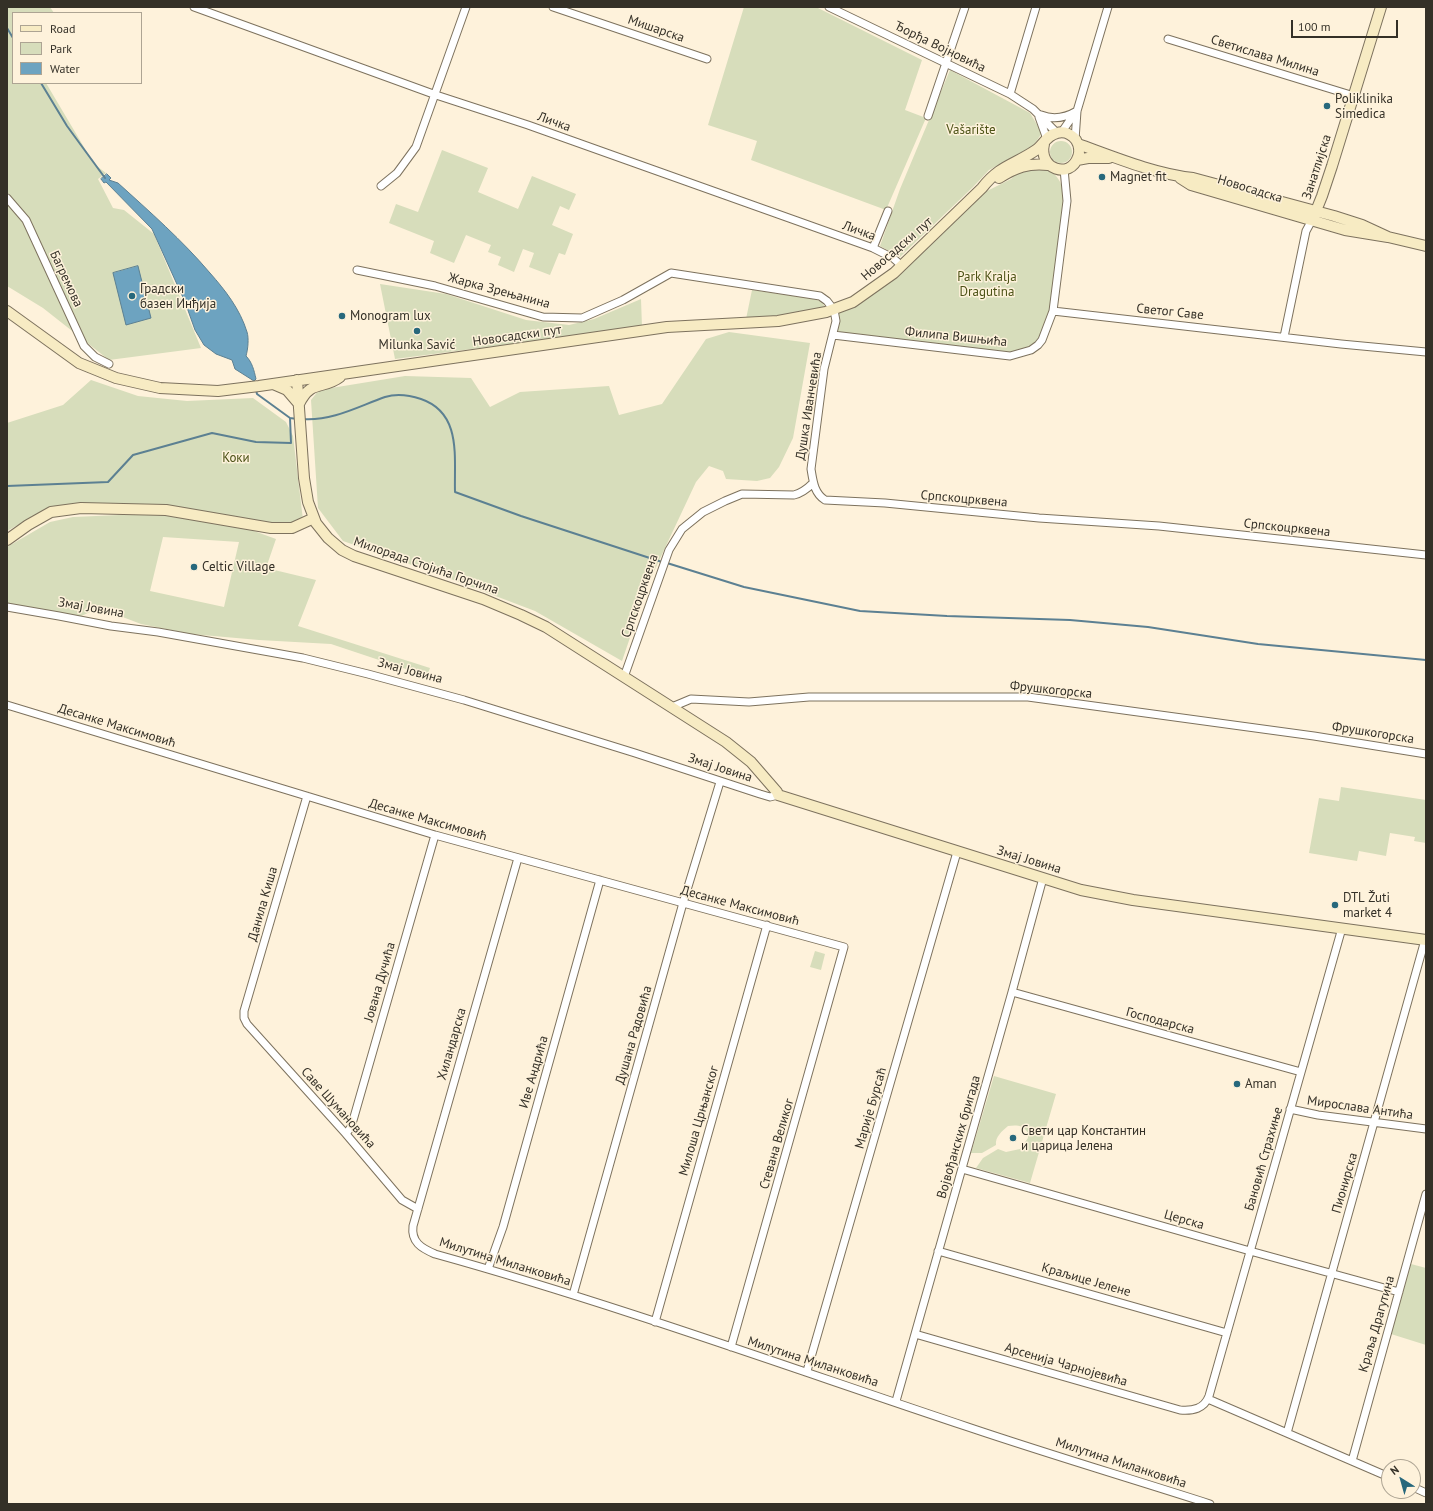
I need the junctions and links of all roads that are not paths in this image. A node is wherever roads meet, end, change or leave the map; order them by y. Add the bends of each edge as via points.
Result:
1 (194, 7) edge
2 (466, 7) edge
3 (553, 7) edge
4 (829, 7) edge
5 (965, 7) edge
6 (1036, 7) edge
7 (1108, 7) edge
8 (1381, 7) edge
9 (1168, 39) dead end
10 (707, 59) dead end
11 (947, 65) junction
12 (1010, 94) junction
13 (436, 95) junction
14 (1354, 96) junction
15 (1077, 111) junction
16 (1037, 113) junction
17 (928, 116) dead end
18 (1059, 133) junction
19 (1045, 142) junction
20 (1077, 142) junction
21 (1117, 158) junction
22 (1077, 160) junction
23 (1048, 164) junction
24 (1064, 169) junction
25 (1177, 176) junction
26 (381, 186) dead end
27 (982, 188) junction
28 (7, 198) edge
29 (1317, 210) junction
30 (888, 211) dead end
31 (1312, 220) junction
32 (1388, 237) junction
33 (1426, 246) edge
34 (873, 248) junction
35 (902, 266) junction
36 (357, 270) dead end
37 (834, 310) junction
38 (7, 311) edge
39 (1053, 311) junction
40 (833, 335) junction
41 (1284, 337) junction
42 (1426, 352) edge
43 (109, 364) dead end
44 (345, 373) junction
45 (297, 380) junction
46 (273, 384) junction
47 (299, 408) junction
48 (813, 482) junction
49 (314, 518) junction
50 (7, 540) edge
51 (1426, 555) edge
52 (7, 607) edge
53 (624, 677) junction
54 (7, 705) edge
55 (672, 707) junction
56 (1426, 754) edge
57 (720, 782) junction
58 (778, 795) junction
59 (307, 796) junction
60 (435, 835) junction
61 (958, 852) junction
62 (518, 858) junction
63 (1043, 878) junction
64 (600, 880) junction
65 (683, 903) junction
66 (767, 925) junction
67 (1342, 928) junction
68 (1426, 940) edge
69 (844, 947) joint
70 (1012, 992) junction
71 (244, 1018) joint
72 (1301, 1072) junction
73 (1290, 1109) junction
74 (1374, 1123) junction
75 (1426, 1129) edge
76 (346, 1134) junction
77 (962, 1169) junction
78 (1426, 1194) edge
79 (418, 1209) junction
80 (413, 1237) joint
81 (938, 1251) junction
82 (1250, 1251) junction
83 (488, 1269) junction
84 (1332, 1274) junction
85 (1399, 1292) junction
86 (573, 1295) junction
87 (655, 1322) junction
88 (1227, 1333) junction
89 (915, 1334) junction
90 (731, 1347) junction
91 (807, 1371) junction
92 (1208, 1398) junction
93 (896, 1401) junction
94 (1287, 1433) junction
95 (1352, 1461) junction
96 (1381, 1474) edge
97 (1210, 1504) edge

1 - 13 street, Личка
2 - 13 street
3 - 10 street, Мишарска
4 - 11 street, Ђорђа Војновића
5 - 11 street
6 - 12 street
7 - 15 street
8 - 14 main road, Занатлијска
9 - 14 street, Светислава Милина
11 - 12 street, Ђорђа Војновића
11 - 17 street
12 - 16 street, Ђорђа Војновића
13 - 26 street via 416,147 398,173
13 - 34 street, Личка via 528,125
14 - 29 main road, Занатлијска
15 - 16 street via 1060,118
15 - 18 street
15 - 20 street
16 - 18 street, Ђорђа Војновића
16 - 19 street
18 - 19 main road, Новосадски пут
18 - 20 main road via 1066,134
19 - 23 main road via 1043,155
19 - 27 main road, Новосадски пут via 999,170
20 - 21 main road, Новосадска
20 - 22 main road
21 - 22 main road, Новосадска
21 - 25 main road, Новосадска
22 - 24 main road via 1069,168
23 - 24 main road, Новосадски пут
23 - 27 main road, Новосадски пут via 1030,164 1017,168
24 - 39 street, Филипа Вишњића via 1067,201
25 - 29 main road, Новосадска
25 - 31 main road, Новосадска via 1191,185
27 - 35 main road, Новосадски пут
28 - 43 street, Багремова via 26,220 84,346 95,357
29 - 31 main road, Занатлијска
29 - 32 main road, Новосадска
30 - 34 street
31 - 32 main road, Новосадска via 1359,233
31 - 41 street via 1306,231
32 - 33 main road, Новосадска
34 - 35 street, Личка via 893,258
35 - 37 main road, Новосадски пут via 862,297
36 - 37 street, Жарка Зрењанина via 435,286 543,317 582,318 623,300 671,273 815,294 827,301
37 - 40 street, Душка Иванчевића via 836,321
37 - 44 main road, Новосадски пут via 778,321 667,327
38 - 46 main road, Новосадски пут via 79,363 116,378 160,388 218,390
39 - 40 street, Филипа Вишњића via 1038,345 1031,350 1010,356
39 - 41 street, Светог Саве
40 - 48 street, Душка Иванчевића via 824,369 816,424 811,469
41 - 42 street, Светог Саве
44 - 45 main road, Новосадски пут
44 - 47 main road via 334,382 311,388 306,392
45 - 46 main road, Новосадски пут
45 - 47 main road, Милорада Стојића Горчила
46 - 47 main road via 286,390
47 - 49 main road, Милорада Стојића Горчила via 306,491
48 - 51 street, Српскоцрквена via 820,497 825,500 1159,526
48 - 53 street, Српскоцрквена via 799,494 742,494 703,512 682,529 669,550
49 - 50 main road via 292,528 272,528 166,510 81,508 51,512
49 - 53 main road, Милорада Стојића Горчила via 328,538 348,554 521,614
52 - 57 street, Змај Јовина via 296,657 368,674 464,700
53 - 55 main road, Милорада Стојића Горчила
54 - 59 street, Десанке Максимовић
55 - 56 street, Фрушкогорска via 691,700 749,702 809,697 1028,697
55 - 58 main road, Милорада Стојића Горчила via 743,755
57 - 58 street, Змај Јовина via 770,797
57 - 65 street, Душана Радовића
58 - 61 main road, Змај Јовина
59 - 60 street, Десанке Максимовић
59 - 71 street, Данила Киша
60 - 62 street, Десанке Максимовић
60 - 76 street, Јована Дучића via 354,1118
61 - 63 main road, Змај Јовина
61 - 91 street, Марије Бурсаћ
62 - 64 street, Десанке Максимовић
62 - 79 street, Хиландарска
63 - 67 main road, Змај Јовина via 1096,893
63 - 70 street, Војвођанских бригада
64 - 65 street, Десанке Максимовић
64 - 83 street, Иве Андрића via 527,1144
65 - 66 street, Десанке Максимовић
65 - 86 street, Душана Радовића
66 - 69 street, Десанке Максимовић
66 - 87 street, Милоша Црњанског
67 - 68 main road, Змај Јовина
67 - 72 street, Бановић Страхиње
68 - 74 street, Пионирска
69 - 90 street, Стевана Великог
70 - 72 street, Господарска
70 - 77 street, Војвођанских бригада
71 - 76 street, Саве Шумановића
72 - 73 street, Бановић Страхиње
73 - 74 street, Мирослава Антића
73 - 82 street, Бановић Страхиње
74 - 75 street, Мирослава Антића
74 - 84 street, Пионирска
76 - 79 street, Саве Шумановића via 402,1200
77 - 81 street, Војвођанских бригада
77 - 82 street, Церска
78 - 85 street, Краља Драгутина
79 - 80 street, Хиландарска
80 - 83 street, Милутина Миланковића via 422,1248 434,1254
81 - 88 street, Краљице Јелене
81 - 89 street, Војвођанских бригада
82 - 84 street, Церска
82 - 88 street, Бановић Страхиње
83 - 86 street, Милутина Миланковића
84 - 85 street, Церска
84 - 94 street, Пионирска
85 - 95 street, Краља Драгутина
86 - 87 street, Милутина Миланковића
87 - 90 street, Милутина Миланковића
88 - 92 street, Бановић Страхиње
89 - 92 street, Арсенија Чарнојевића via 1180,1410 1197,1409
89 - 93 street, Војвођанских бригада
90 - 91 street, Милутина Миланковића
91 - 93 street, Милутина Миланковића
92 - 94 street
93 - 97 street, Милутина Миланковића
94 - 95 street
95 - 96 street

